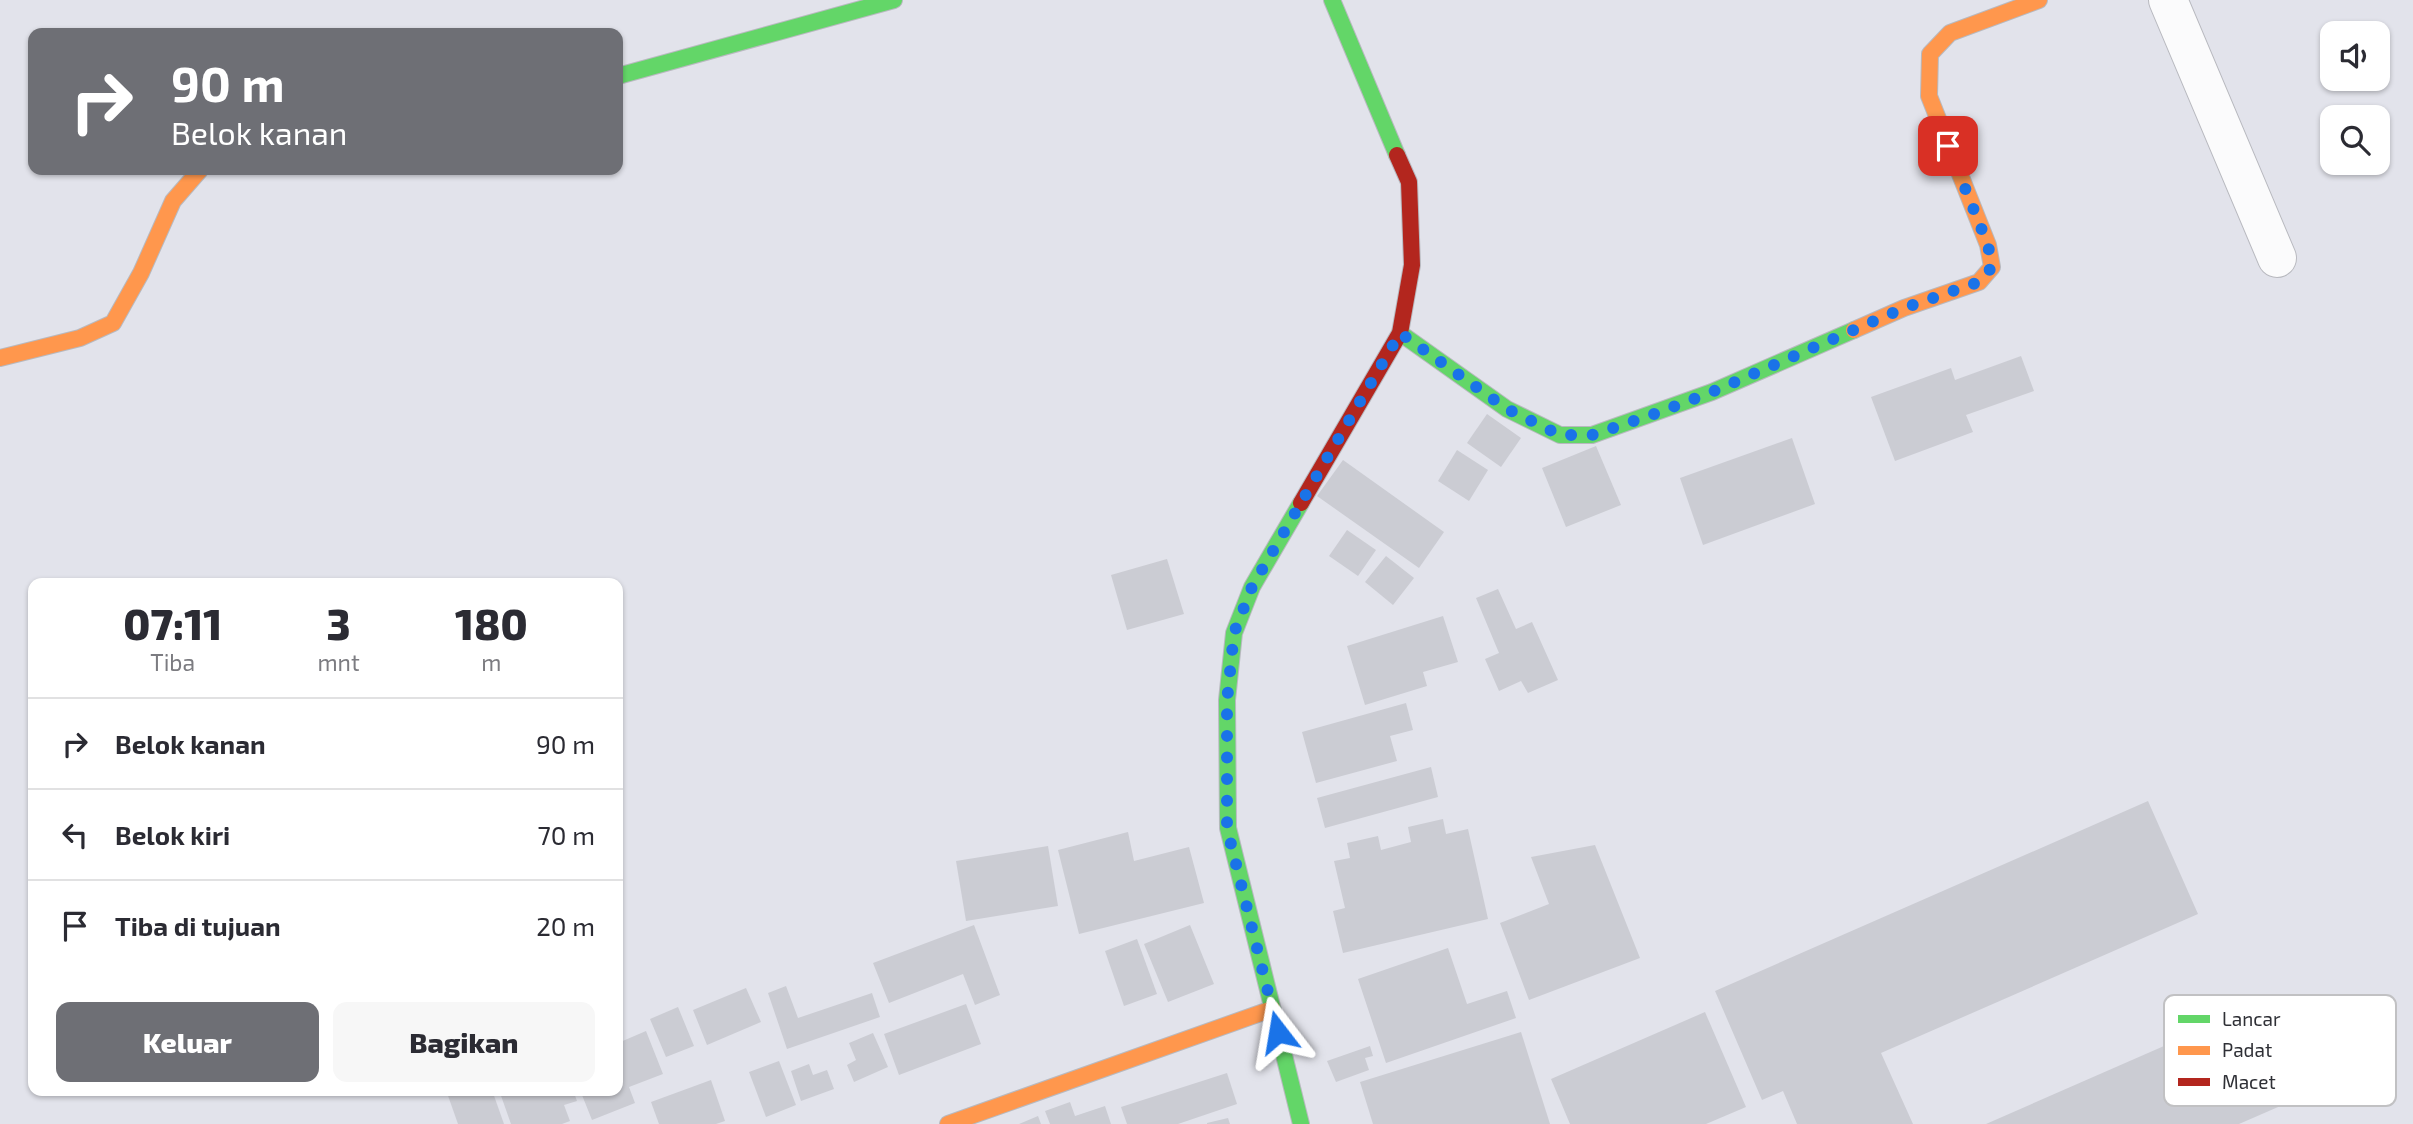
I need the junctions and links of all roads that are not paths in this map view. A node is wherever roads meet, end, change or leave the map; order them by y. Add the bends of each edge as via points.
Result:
1 (894, 0) edge
2 (1332, 0) edge
3 (2039, 0) edge
4 (2168, 0) edge
5 (623, 75) edge
6 (196, 175) edge
7 (2277, 258) dead end
8 (1400, 333) junction
9 (0, 358) edge
10 (1272, 1009) junction
11 (948, 1124) edge
12 (1301, 1124) edge

1 - 5 street
2 - 8 street via 1409,182 1412,265
3 - 8 street via 1950,33 1930,54 1928,96 1988,245 1992,267 1979,282 1904,308 1712,392 1592,435 1560,435 1507,409
4 - 7 street
6 - 9 street via 173,201 113,323 80,338
8 - 10 street via 1252,587 1234,633 1227,701 1227,828
10 - 11 street
10 - 12 street

